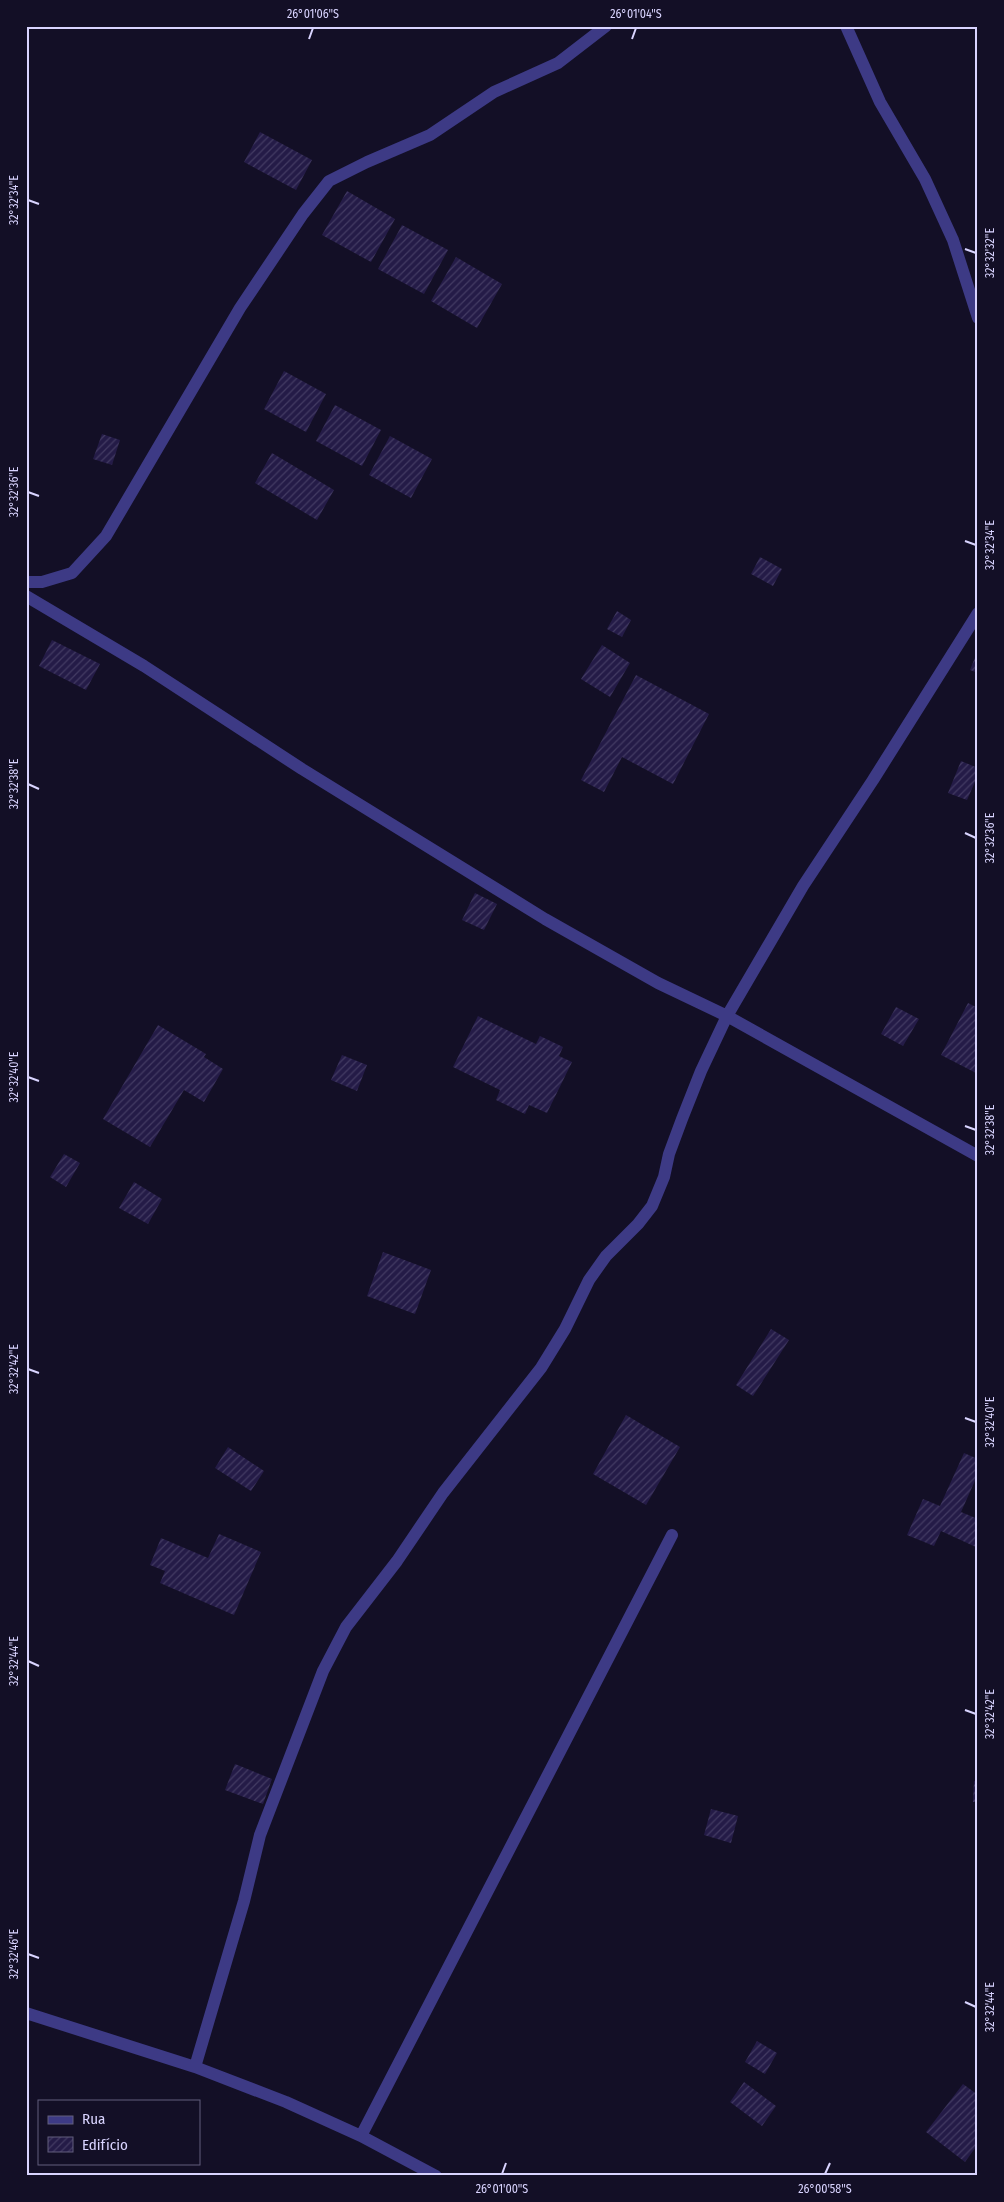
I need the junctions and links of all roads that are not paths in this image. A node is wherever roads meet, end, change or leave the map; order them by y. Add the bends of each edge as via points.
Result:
1 (606, 26) edge
2 (846, 26) edge
3 (978, 318) edge
4 (26, 582) edge
5 (26, 596) edge
6 (978, 614) edge
7 (727, 1016) junction
8 (978, 1156) edge
9 (672, 1535) dead end
10 (26, 2013) edge
11 (195, 2067) junction
12 (361, 2136) junction
13 (436, 2176) edge

1 - 4 street via 558,63 494,92 430,135 329,181 240,308 106,536 72,573 42,582
2 - 3 street via 880,102 925,179 953,240
5 - 7 street via 144,666 302,769 545,918 658,982
6 - 7 street via 803,886
7 - 8 street
7 - 11 street via 682,1119 652,1206 601,1264 541,1368 443,1494 346,1627 323,1671 260,1835
9 - 12 street
10 - 11 street
11 - 12 street via 286,2102
12 - 13 street

